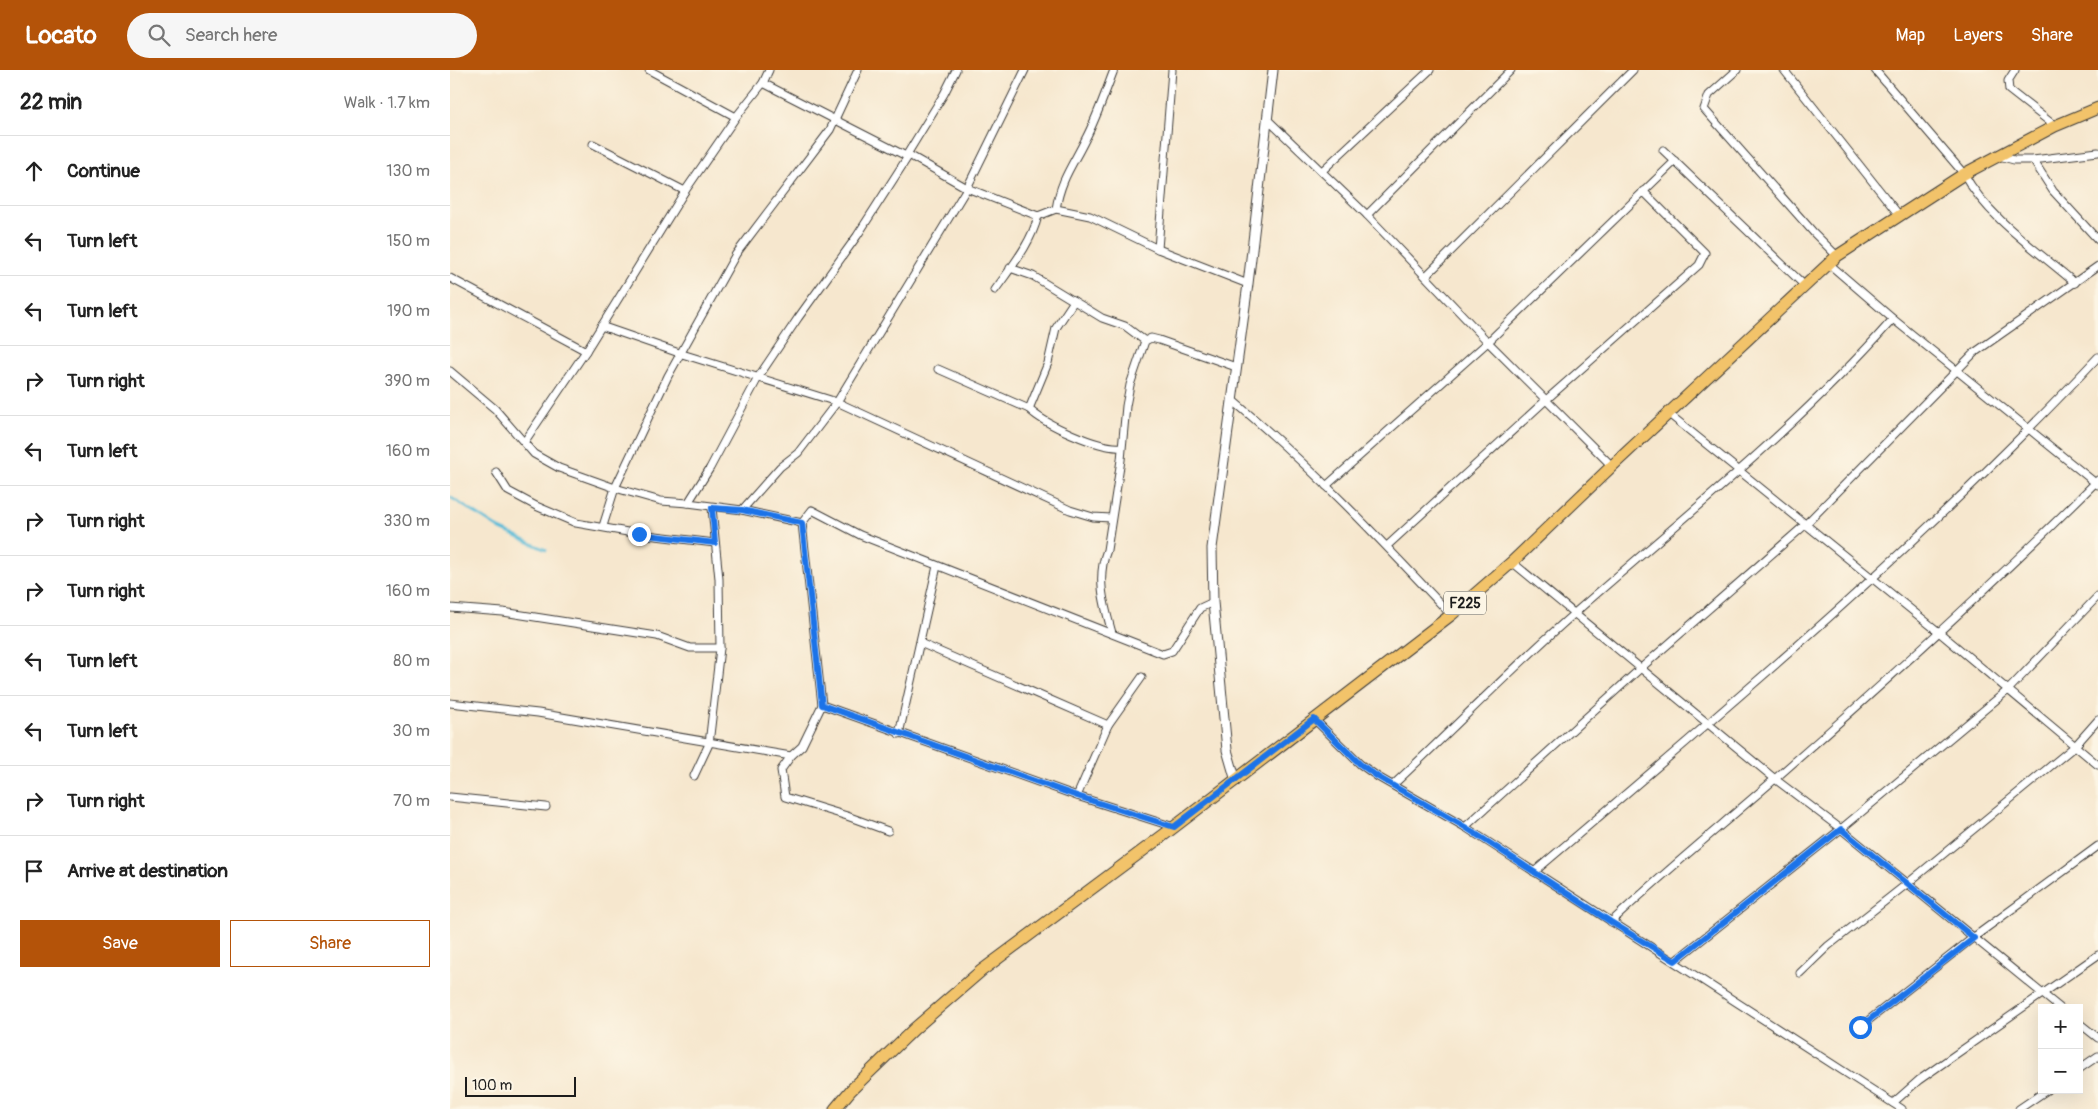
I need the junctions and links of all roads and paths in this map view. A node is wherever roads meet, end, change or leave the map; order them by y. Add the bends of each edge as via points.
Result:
1 (649, 70) edge
2 (769, 70) edge
3 (858, 70) edge
4 (956, 70) edge
5 (1025, 70) edge
6 (1114, 70) edge
7 (1172, 70) edge
8 (1273, 70) edge
9 (1430, 70) edge
10 (1511, 70) edge
11 (1633, 70) edge
12 (1737, 70) edge
13 (1784, 70) edge
14 (1875, 70) edge
15 (2015, 70) edge
16 (763, 83) junction
17 (2098, 108) edge
18 (736, 117) junction
19 (1268, 119) junction
20 (834, 120) junction
21 (2055, 126) junction
22 (593, 144) dead end
23 (1663, 150) dead end
24 (2098, 152) edge
25 (908, 155) junction
26 (1999, 156) junction
27 (2033, 160) junction
28 (1675, 161) junction
29 (1323, 170) junction
30 (1964, 174) junction
31 (967, 188) junction
32 (685, 191) junction
33 (1643, 192) junction
34 (1056, 209) junction
35 (1367, 214) junction
36 (1900, 215) junction
37 (1038, 216) junction
38 (2098, 240) edge
39 (1158, 249) junction
40 (1833, 260) junction
41 (2098, 266) edge
42 (1010, 268) junction
43 (1426, 276) junction
44 (450, 278) edge
45 (2074, 283) junction
46 (1248, 284) junction
47 (1804, 285) junction
48 (995, 290) dead end
49 (1074, 301) junction
50 (1893, 319) junction
51 (601, 326) junction
52 (1145, 341) junction
53 (1488, 342) junction
54 (586, 351) junction
55 (682, 354) junction
56 (2098, 357) edge
57 (1236, 367) junction
58 (938, 370) dead end
59 (1957, 370) junction
60 (450, 371) edge
61 (759, 376) junction
62 (1231, 399) junction
63 (1546, 400) junction
64 (837, 402) junction
65 (1029, 409) junction
66 (1669, 414) junction
67 (2028, 430) junction
68 (525, 441) junction
69 (1121, 447) junction
70 (1612, 466) junction
71 (1740, 470) junction
72 (496, 472) dead end
73 (2097, 482) edge
74 (1326, 486) junction
75 (615, 488) junction
76 (688, 503) junction
77 (712, 508) junction
78 (742, 510) junction
79 (1111, 518) junction
80 (802, 523) junction
81 (1805, 525) junction
82 (603, 526) junction
83 (715, 543) junction
84 (1387, 546) junction
85 (1512, 562) junction
86 (937, 566) junction
87 (1873, 580) junction
88 (2098, 596) edge
89 (1212, 602) junction
90 (450, 608) edge
91 (1575, 613) junction
92 (1451, 615) junction
93 (1940, 632) junction
94 (1112, 633) junction
95 (920, 643) junction
96 (720, 648) junction
97 (1641, 668) junction
98 (1142, 677) dead end
99 (2008, 690) junction
100 (450, 703) edge
101 (822, 705) junction
102 (1314, 719) junction
103 (2098, 720) edge
104 (1708, 724) junction
105 (1108, 725) junction
106 (899, 734) junction
107 (709, 744) junction
108 (2075, 746) junction
109 (790, 756) junction
110 (2098, 765) edge
111 (694, 776) dead end
112 (1775, 779) junction
113 (1236, 780) junction
114 (1393, 786) junction
115 (1077, 796) junction
116 (450, 797) edge
117 (546, 807) dead end
118 (1174, 827) junction
119 (1465, 827) junction
120 (1841, 829) junction
121 (888, 831) dead end
122 (2098, 846) edge
123 (1534, 872) junction
124 (1908, 884) junction
125 (1611, 922) junction
126 (1974, 938) junction
127 (2098, 955) edge
128 (1675, 961) junction
129 (1800, 973) dead end
130 (2044, 994) junction
131 (2055, 1004) edge
132 (2083, 1026) edge
133 (1860, 1027) dead end
134 (2098, 1038) edge
135 (2098, 1056) edge
136 (2083, 1066) edge
137 (2041, 1094) edge
138 (1893, 1103) junction
139 (835, 1109) edge
140 (1902, 1109) edge
141 (2019, 1109) edge

1 - 18 street
2 - 16 street
3 - 20 street
4 - 25 street
5 - 31 street
6 - 34 street via 1086,139 1065,176
7 - 39 street
8 - 19 street
9 - 29 street
10 - 35 street
11 - 43 street
12 - 40 street via 1710,95 1704,109 1814,233
13 - 36 street
14 - 30 street
15 - 21 street via 2008,81 2009,90
16 - 18 street
16 - 20 street
17 - 21 main road, F225
18 - 32 street
19 - 29 street
19 - 46 street
20 - 25 street
20 - 55 street via 830,130 736,254
21 - 26 main road, F225
22 - 32 street
23 - 28 street
24 - 27 street
25 - 31 street
25 - 61 street via 857,236
26 - 27 street
26 - 30 main road, F225
27 - 38 street via 2053,191
28 - 33 street
28 - 47 street
29 - 35 street
30 - 36 main road, F225
30 - 45 street via 1974,192 1991,211
31 - 37 street
31 - 64 street
32 - 51 street
33 - 53 street
33 - 63 street via 1705,253 1699,264
34 - 37 street
34 - 39 street via 1090,216
35 - 43 street
36 - 40 main road, F225
37 - 42 street via 1035,229
39 - 46 street
40 - 47 main road, F225
40 - 50 street
41 - 45 street
42 - 48 street
42 - 49 street via 1033,276
43 - 53 street
44 - 54 street
45 - 59 street via 1974,354
46 - 57 street
47 - 66 main road, F225
49 - 52 street via 1102,318 1125,326
49 - 65 street via 1052,337 1048,363
50 - 59 street
50 - 71 street via 1862,354
51 - 54 street
51 - 55 street
52 - 57 street via 1151,338 1159,340
52 - 69 street via 1130,384
53 - 63 street
53 - 74 street
54 - 68 street
55 - 61 street
55 - 75 street via 668,376
56 - 67 street
57 - 62 street
58 - 65 street
59 - 67 street
59 - 81 street
60 - 68 street via 495,409
61 - 64 street
61 - 76 street
62 - 74 street
62 - 89 street via 1212,548
63 - 70 street
63 - 84 street
64 - 78 street via 798,453
64 - 79 street via 1070,510
65 - 69 street via 1037,417 1078,436 1111,448
66 - 70 main road, F225
66 - 71 street
67 - 73 street
67 - 87 street
68 - 75 street via 534,454 559,468
69 - 79 street
70 - 85 main road, F225
71 - 81 street
71 - 91 street
72 - 82 street via 508,491 536,506 576,523
73 - 93 street
74 - 84 street
75 - 76 street via 661,501
75 - 82 street
76 - 77 street
77 - 78 street
77 - 83 street
78 - 80 street
79 - 94 street via 1102,563 1101,594
80 - 86 street via 812,510 844,528
80 - 101 street
81 - 87 street
81 - 97 street
82 - 83 street via 639,534
83 - 96 street
84 - 92 street
85 - 91 street
85 - 92 main road, F225
86 - 94 street
86 - 95 street
87 - 93 street
87 - 104 street
88 - 99 street
89 - 94 street via 1200,608 1172,651 1163,654
89 - 113 street via 1227,750
90 - 96 street via 503,612 657,636 690,648
91 - 97 street
91 - 114 street
92 - 102 main road, F225
93 - 99 street
93 - 112 street
95 - 105 street
95 - 106 street
96 - 107 street
97 - 104 street
97 - 119 street
98 - 105 street
99 - 108 street
99 - 120 street
100 - 107 street via 538,713
101 - 106 street
101 - 109 street via 802,746
102 - 113 main road, F225
102 - 114 street via 1360,764
103 - 108 street
104 - 112 street
104 - 123 street
105 - 115 street
106 - 115 street
107 - 109 street
107 - 111 street
108 - 110 street
108 - 124 street
109 - 121 street via 781,770 785,797
112 - 120 street
112 - 125 street
113 - 118 main road, F225
114 - 119 street
115 - 118 street
116 - 117 street
118 - 139 main road, F225 via 981,971 914,1029
119 - 123 street
120 - 124 street
120 - 128 street
122 - 126 street
123 - 125 street
124 - 126 street
124 - 129 street via 1828,946
125 - 128 street
126 - 130 street
126 - 133 street
127 - 130 street
128 - 138 street
130 - 131 street
130 - 138 street via 1919,1080
132 - 134 street
135 - 136 street
137 - 141 street
138 - 140 street

